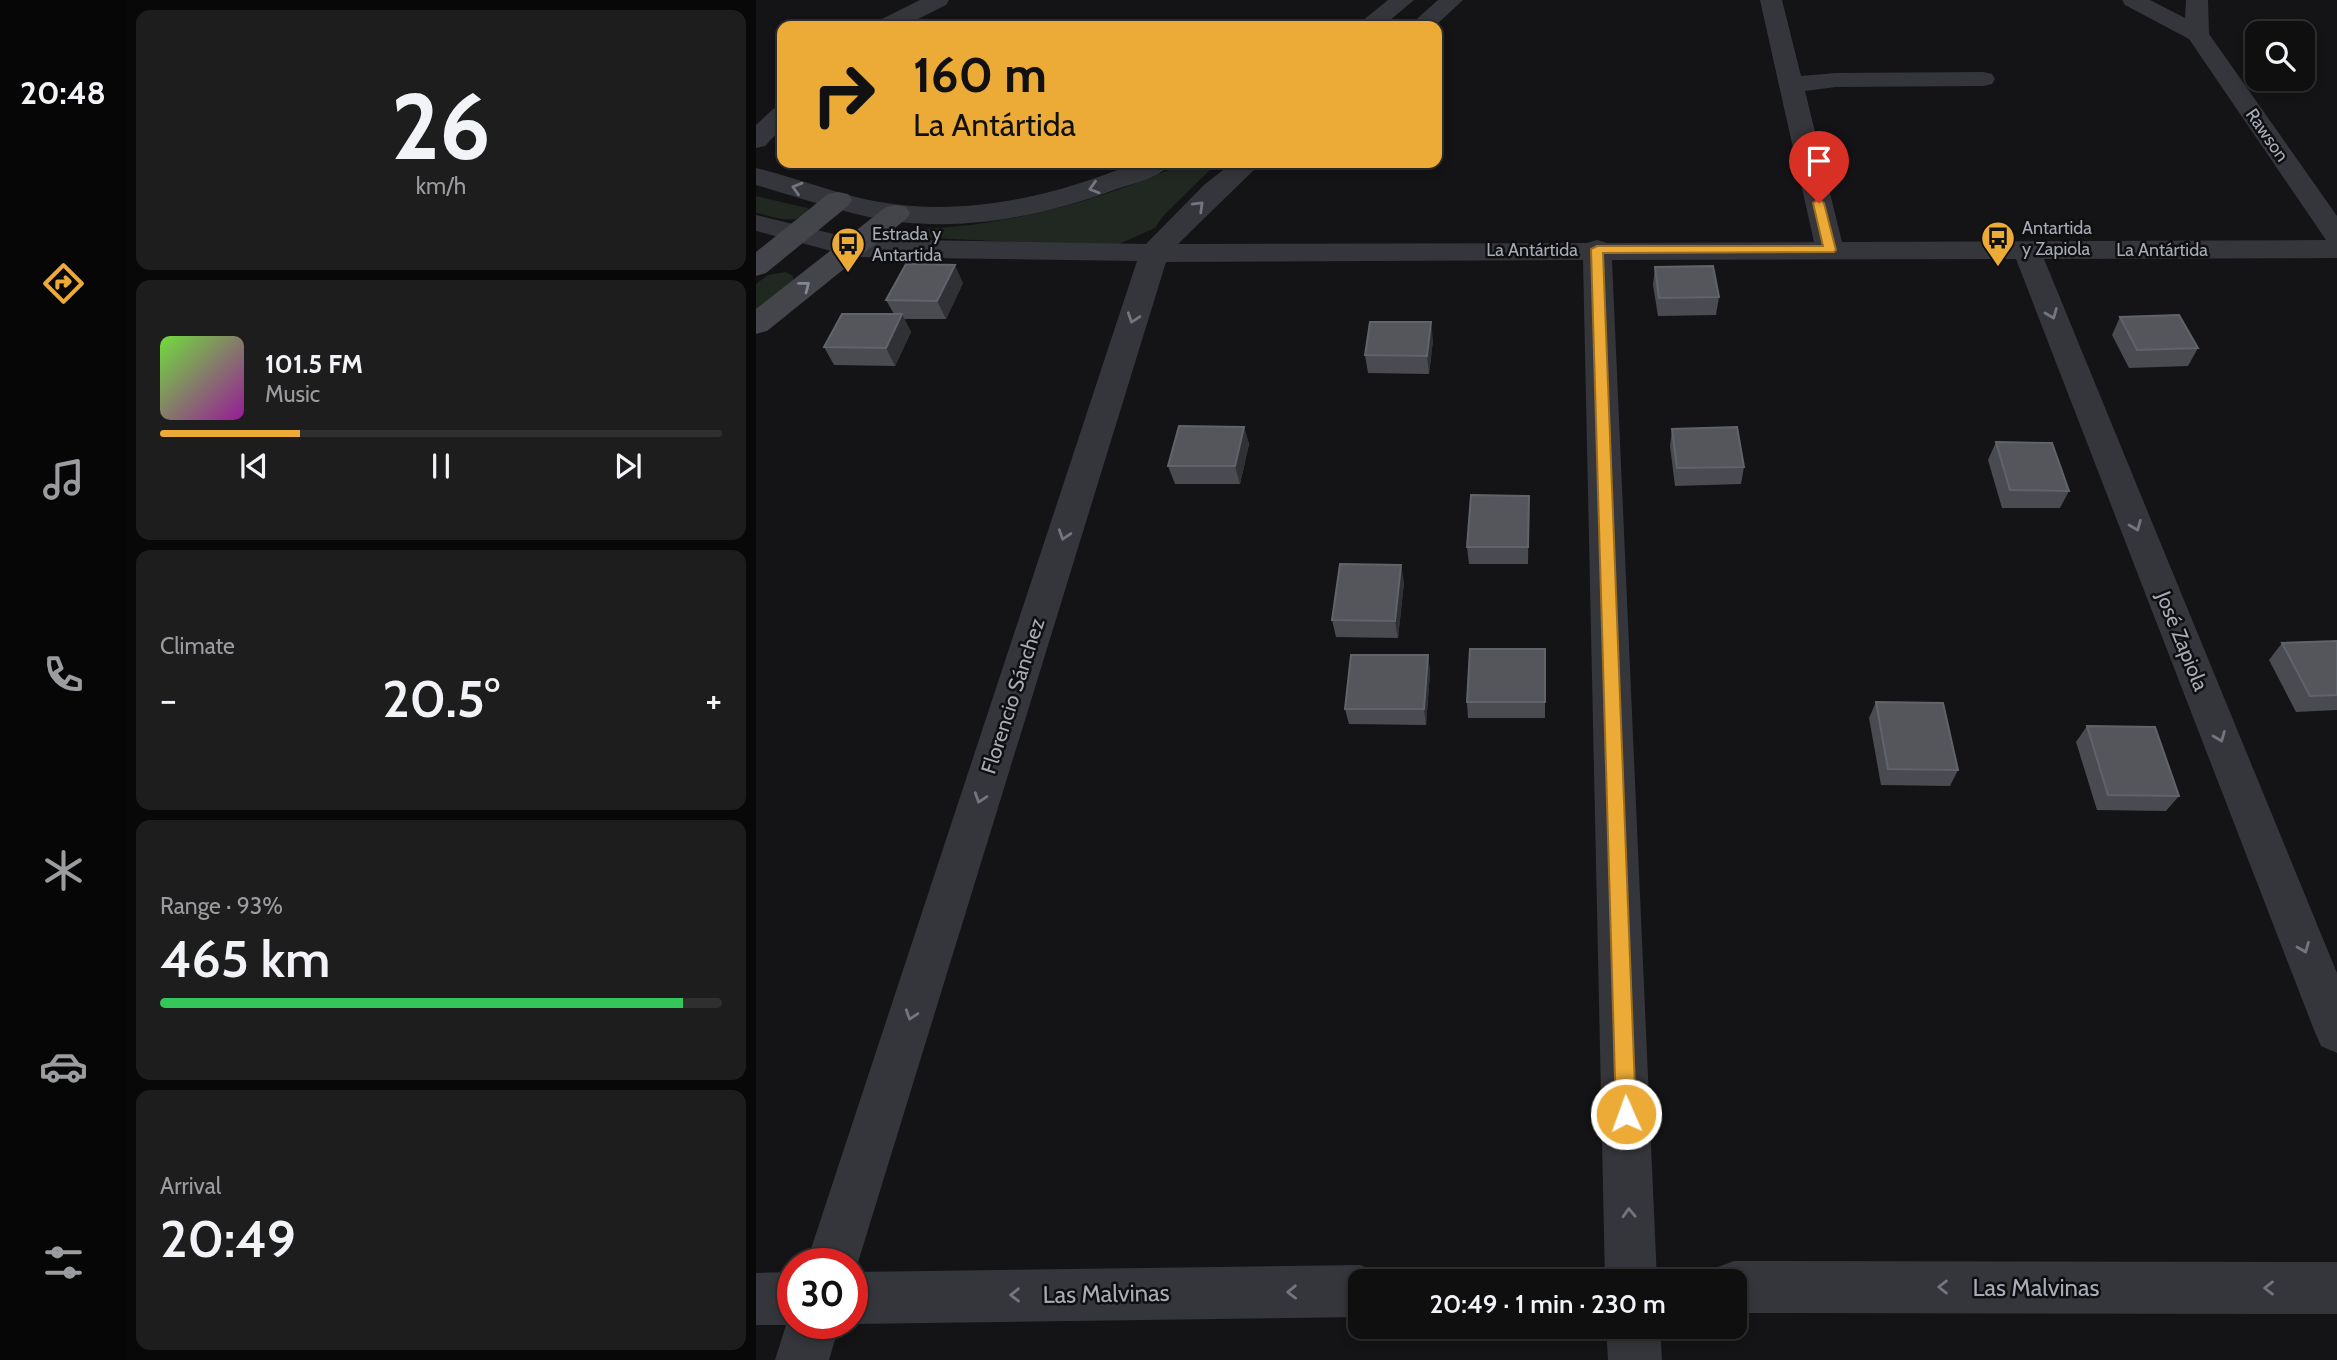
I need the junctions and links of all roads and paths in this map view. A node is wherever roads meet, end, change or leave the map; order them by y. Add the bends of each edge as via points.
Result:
1 (939, 0) edge
2 (1403, 0) edge
3 (1452, 0) edge
4 (1771, 0) edge
5 (2133, 0) edge
6 (2197, 0) edge
7 (896, 21) edge
8 (1375, 21) edge
9 (1427, 21) edge
10 (2197, 34) junction
11 (1983, 79) dead end
12 (1791, 85) junction
13 (777, 119) edge
14 (756, 140) edge
15 (1146, 168) edge
16 (1242, 168) edge
17 (756, 176) edge
18 (838, 200) junction
19 (896, 213) junction
20 (756, 223) edge
21 (798, 235) junction
22 (2337, 236) edge
23 (854, 247) junction
24 (1597, 249) junction
25 (2337, 249) edge
26 (1830, 250) junction
27 (2026, 251) junction
28 (1154, 253) junction
29 (756, 267) edge
30 (756, 324) edge
31 (2337, 1030) edge
32 (837, 1248) edge
33 (1631, 1269) edge
34 (1747, 1287) edge
35 (2337, 1288) edge
36 (1348, 1291) edge
37 (777, 1298) edge
38 (868, 1298) edge
39 (756, 1299) edge
40 (808, 1339) edge
41 (1634, 1339) edge
42 (802, 1360) edge
43 (1635, 1360) edge

1 - 7 street
2 - 8 street
3 - 9 street
4 - 12 street
5 - 10 street
6 - 10 street
10 - 22 street, Rawson
11 - 12 street via 1836,80
12 - 26 street
13 - 14 street
15 -> 19 street via 1111,183 1014,209 965,215
28 -> 16 street, Florencio Sánchez
18 -> 17 street
18 - 19 street
18 - 21 main road
19 - 23 main road
20 - 21 street, La Antártida
21 - 23 street, La Antártida
21 - 29 main road
23 - 28 street, La Antártida
30 -> 23 main road
24 - 26 street, La Antártida
24 - 28 street, La Antártida
33 -> 24 street
25 - 27 street, La Antártida
26 - 27 street, La Antártida
27 -> 31 street, José Zapiola
28 -> 32 street, Florencio Sánchez
35 -> 34 street, Las Malvinas
36 -> 38 street, Las Malvinas
37 - 39 street
40 - 42 street
41 - 43 street

